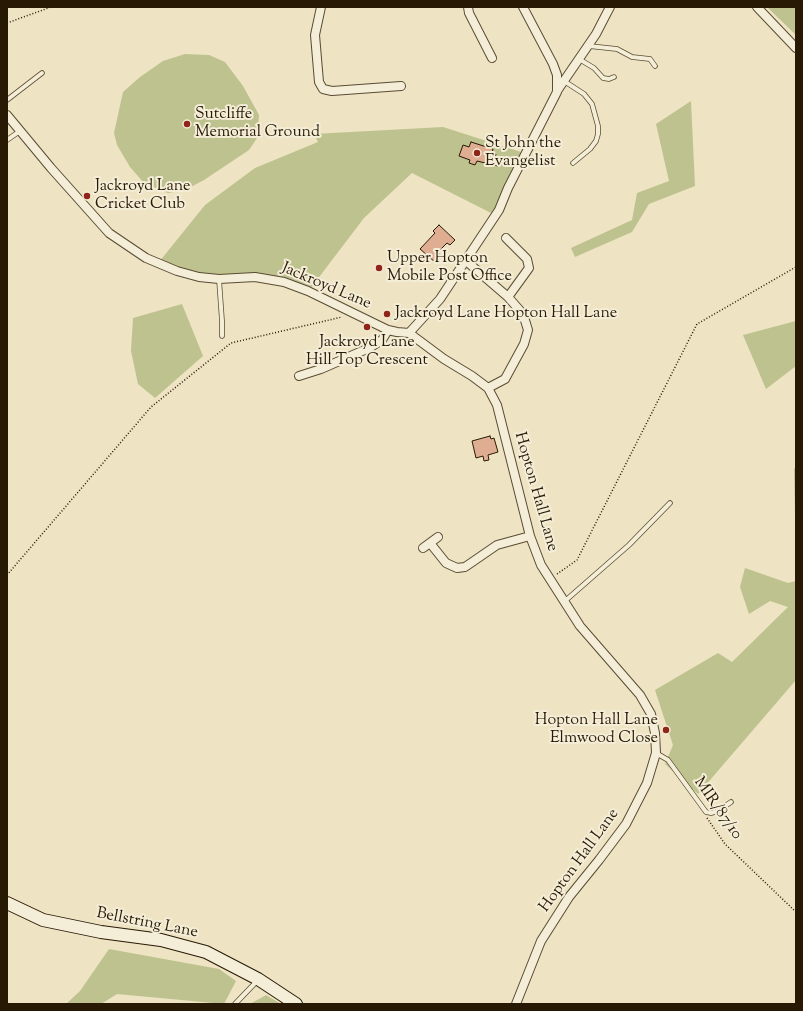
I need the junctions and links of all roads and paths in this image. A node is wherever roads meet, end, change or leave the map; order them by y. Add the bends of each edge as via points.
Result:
1 (51, 7) edge
2 (321, 7) edge
3 (468, 7) edge
4 (523, 7) edge
5 (610, 7) edge
6 (757, 7) edge
7 (7, 23) edge
8 (588, 46) junction
9 (796, 48) edge
10 (492, 58) dead end
11 (579, 59) junction
12 (655, 66) dead end
13 (42, 73) dead end
14 (614, 77) dead end
15 (564, 81) junction
16 (401, 86) dead end
17 (557, 92) junction
18 (7, 100) edge
19 (7, 115) edge
20 (20, 131) junction
21 (7, 140) edge
22 (574, 163) dead end
23 (506, 238) dead end
24 (465, 260) junction
25 (796, 267) edge
26 (219, 279) junction
27 (508, 297) junction
28 (354, 314) junction
29 (388, 330) junction
30 (409, 333) junction
31 (222, 336) dead end
32 (300, 376) dead end
33 (488, 388) junction
34 (670, 503) dead end
35 (530, 536) junction
36 (438, 537) dead end
37 (430, 542) junction
38 (423, 548) dead end
39 (7, 575) edge
40 (551, 579) junction
41 (565, 601) junction
42 (656, 753) junction
43 (731, 802) dead end
44 (706, 812) junction
45 (7, 903) edge
46 (796, 912) edge
47 (258, 979) junction
48 (235, 1004) edge
49 (296, 1004) edge
50 (516, 1004) edge

1 - 7 path
2 - 16 street via 315,35 319,82 323,89 332,91
3 - 10 street
4 - 17 street via 553,64 557,75
5 - 8 street
6 - 9 street
8 - 11 street
8 - 12 lane via 617,49 632,57 650,59
11 - 14 lane via 594,68 603,78
11 - 15 street
13 - 18 lane
15 - 17 street
15 - 22 lane via 584,94 592,104 598,126 596,141
17 - 24 street via 499,210
19 - 20 street, Jackroyd Lane
20 - 21 lane
20 - 26 street, Jackroyd Lane via 109,233 158,264 199,277
23 - 27 street via 527,258 529,268
24 - 27 street
24 - 30 street via 440,299
25 - 40 path via 697,324 577,560
26 - 28 street, Jackroyd Lane via 255,277 284,282
26 - 31 lane
27 - 33 street via 522,314 528,330 524,344 505,379
28 - 29 street, Jackroyd Lane
28 - 39 path via 231,343 152,407
29 - 30 street, Jackroyd Lane
29 - 32 street via 382,340 369,348
30 - 33 street, Hopton Hall Lane
33 - 35 street, Hopton Hall Lane via 497,405
34 - 41 lane via 629,545
35 - 37 street via 497,545 465,567 457,568 446,563
35 - 40 street, Hopton Hall Lane
36 - 37 street
37 - 38 street
40 - 41 street, Hopton Hall Lane
41 - 42 street, Hopton Hall Lane via 580,626 640,695 652,714
42 - 44 lane, MIR/87/10 via 668,760
42 - 50 street, Hopton Hall Lane via 647,783 626,824 569,897 541,941
43 - 44 lane via 718,811
44 - 46 path, MIR/87/10 via 707,819 725,844
45 - 47 main road, Bellstring Lane via 43,920 101,932 161,940 206,952
47 - 48 lane
47 - 49 main road, Bellstring Lane

